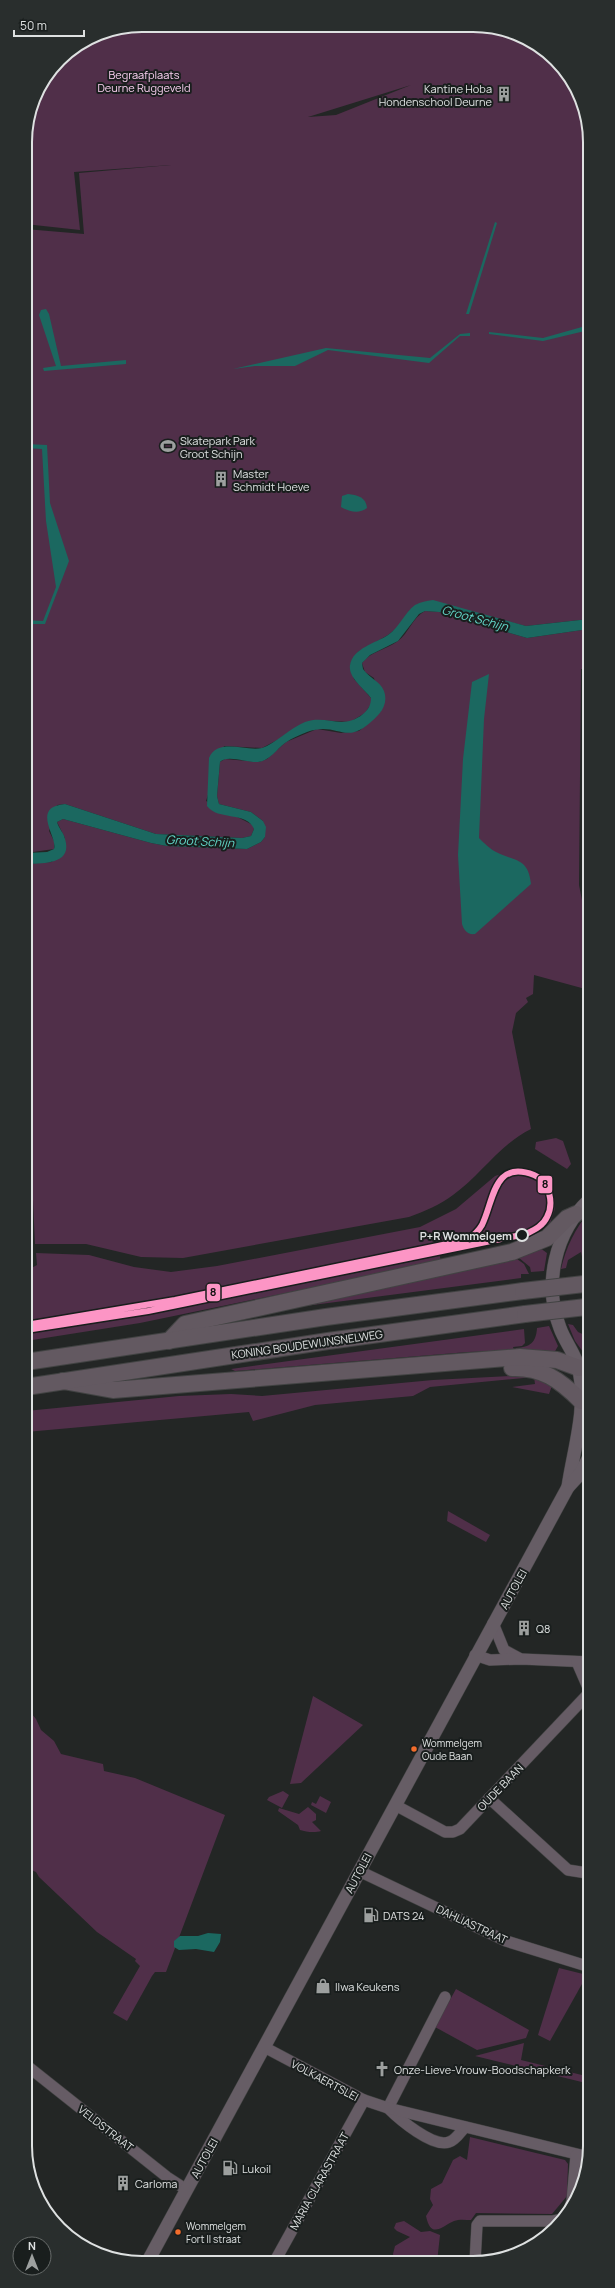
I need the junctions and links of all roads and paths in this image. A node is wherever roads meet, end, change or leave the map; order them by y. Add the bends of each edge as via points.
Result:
1 (583, 1206) edge
2 (576, 1214) junction
3 (583, 1284) edge
4 (583, 1307) edge
5 (169, 1341) junction
6 (480, 1360) junction
7 (32, 1361) edge
8 (583, 1370) edge
9 (583, 1372) edge
10 (63, 1381) junction
11 (583, 1382) edge
12 (32, 1386) edge
13 (581, 1401) junction
14 (583, 1469) edge
15 (568, 1486) junction
16 (493, 1623) junction
17 (475, 1655) junction
18 (521, 1659) junction
19 (577, 1662) junction
20 (583, 1662) edge
21 (583, 1676) edge
22 (583, 1699) edge
23 (490, 1798) junction
24 (395, 1805) junction
25 (359, 1872) junction
26 (583, 1873) edge
27 (583, 1965) edge
28 (445, 1997) dead end
29 (264, 2048) junction
30 (32, 2070) edge
31 (364, 2100) junction
32 (388, 2108) junction
33 (465, 2127) junction
34 (576, 2155) junction
35 (583, 2156) edge
36 (187, 2190) junction
37 (573, 2193) edge
38 (554, 2221) edge
39 (151, 2256) edge
40 (278, 2256) edge
41 (475, 2256) edge

1 - 2 main road, AUTOLEI
2 - 5 highway via 567,1218 547,1238 512,1252 185,1324
2 - 8 main road, AUTOLEI via 556,1256 552,1294 556,1320
3 - 5 highway, bridge via 523,1290
4 - 10 highway, KONING BOUDEWIJNSNELWEG, bridge via 328,1341
5 - 7 highway
6 - 9 highway via 546,1358
6 - 10 highway via 113,1390
6 - 13 highway via 499,1369 526,1368 541,1371 559,1381
10 - 12 highway, KONING BOUDEWIJNSNELWEG
11 - 13 main road, AUTOLEI
13 - 15 main road, AUTOLEI via 581,1422
14 - 15 main road, AUTOLEI
15 - 16 main road, AUTOLEI
16 - 17 main road, AUTOLEI
16 - 18 street via 504,1650
17 - 18 street via 490,1660
17 - 24 main road, AUTOLEI
18 - 19 street
19 - 20 street
19 - 21 street, OUDE BAAN
22 - 23 street, OUDE BAAN
23 - 24 street, OUDE BAAN via 460,1829 453,1832 445,1832
23 - 26 street via 568,1870
24 - 25 main road, AUTOLEI
25 - 27 street, DAHLIASTRAAT via 506,1941
25 - 29 main road, AUTOLEI
28 - 32 street
29 - 31 street, VOLKAERTSLEI
29 - 36 main road, AUTOLEI
30 - 36 street, VELDSTRAAT
31 - 32 street, VOLKAERTSLEI
31 - 40 street, MARIA CLARASTRAAT
32 - 33 street, VOLKAERTSLEI
32 - 33 street, VOLKAERTSLEI via 408,2127 441,2143 450,2142
33 - 34 street, VOLKAERTSLEI
34 - 35 street, VOLKAERTSLEI
34 - 37 street
36 - 39 main road, AUTOLEI
38 - 41 street via 480,2221 477,2225

